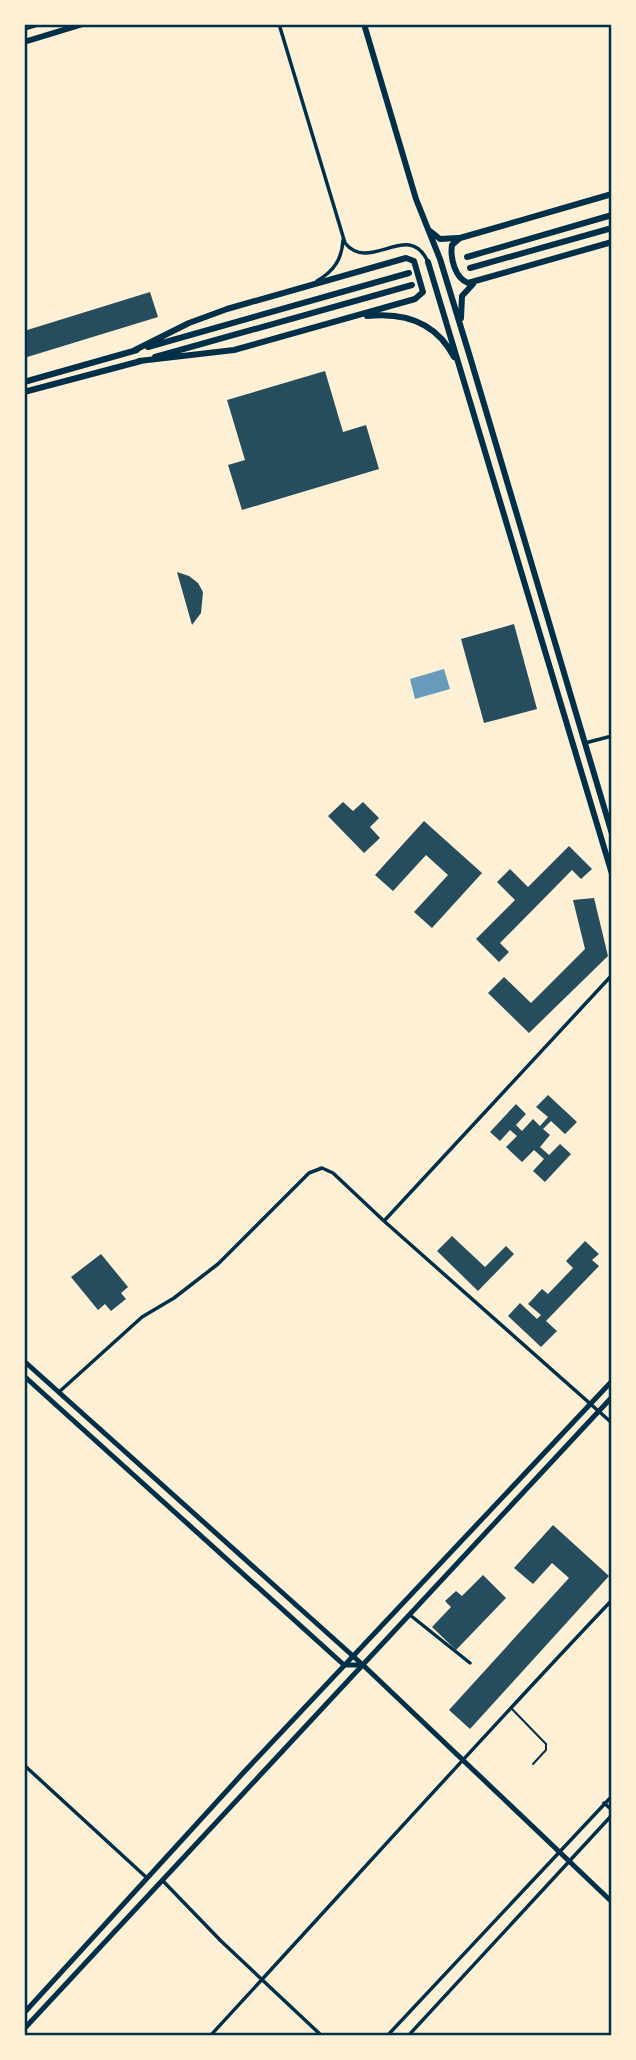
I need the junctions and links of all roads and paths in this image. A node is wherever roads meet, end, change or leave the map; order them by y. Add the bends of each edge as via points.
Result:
1 (83, 24) edge
2 (279, 24) edge
3 (364, 24) edge
4 (36, 25) edge
5 (24, 28) edge
6 (26, 42) edge
7 (611, 194) edge
8 (611, 215) edge
9 (422, 217) junction
10 (611, 228) edge
11 (342, 238) junction
12 (460, 238) junction
13 (611, 242) edge
14 (467, 257) dead end
15 (428, 262) joint
16 (470, 268) dead end
17 (408, 272) dead end
18 (474, 283) junction
19 (310, 285) junction
20 (412, 285) dead end
21 (347, 318) junction
22 (463, 334) junction
23 (135, 350) junction
24 (139, 361) junction
25 (461, 371) junction
26 (24, 382) edge
27 (24, 392) edge
28 (611, 736) edge
29 (585, 743) junction
30 (611, 834) edge
31 (611, 874) edge
32 (611, 975) edge
33 (384, 1221) junction
34 (24, 1361) edge
35 (24, 1376) edge
36 (611, 1381) edge
37 (59, 1392) junction
38 (611, 1397) edge
39 (590, 1404) junction
40 (598, 1411) junction
41 (611, 1423) edge
42 (611, 1600) edge
43 (410, 1615) junction
44 (352, 1656) junction
45 (470, 1663) dead end
46 (344, 1665) junction
47 (363, 1665) junction
48 (510, 1707) junction
49 (461, 1760) junction
50 (533, 1764) dead end
51 (24, 1765) edge
52 (611, 1796) edge
53 (604, 1804) junction
54 (611, 1810) edge
55 (611, 1815) edge
56 (558, 1853) junction
57 (568, 1863) junction
58 (148, 1878) junction
59 (163, 1881) junction
60 (611, 1902) edge
61 (262, 1980) junction
62 (24, 2013) edge
63 (24, 2029) edge
64 (210, 2035) edge
65 (323, 2035) edge
66 (387, 2035) edge
67 (408, 2035) edge

1 - 6 main road
2 - 11 street
3 - 9 main road
4 - 5 main road
7 - 12 main road
8 - 14 main road
9 - 12 main road via 435,236
9 - 22 main road
10 - 16 main road
11 - 15 street via 358,254 411,245 421,250
11 - 19 street via 341,256 334,268
12 - 18 main road via 451,248 458,275 463,282
13 - 18 main road
15 - 25 main road
17 - 23 main road
18 - 22 main road via 460,303
19 - 21 main road via 401,259 414,261 420,296
19 - 23 main road via 204,317
20 - 24 main road
21 - 24 main road via 234,349
21 - 25 main road via 387,315 421,322 442,338
22 - 29 main road
23 - 26 main road
24 - 27 main road
25 - 31 main road
28 - 29 street
29 - 30 main road
32 - 33 street
33 - 37 street via 333,1173 322,1168 310,1173 218,1264 142,1317
33 - 39 street
34 - 37 main road
35 - 46 main road
36 - 39 main road
37 - 44 main road
38 - 40 main road
39 - 40 street
39 - 44 main road
40 - 41 street
40 - 43 main road
42 - 48 street
43 - 45 street
43 - 47 main road
44 - 46 main road
44 - 47 main road
46 - 47 main road
46 - 58 main road
47 - 49 main road
47 - 59 main road
48 - 49 street
48 - 50 lane via 546,1744
49 - 56 main road
49 - 61 street
51 - 58 street
52 - 53 street
53 - 54 street
53 - 56 street
55 - 57 street
56 - 57 main road
56 - 66 street
57 - 60 main road
57 - 67 street
58 - 62 main road
59 - 61 street
59 - 63 main road
61 - 64 street
61 - 65 street

